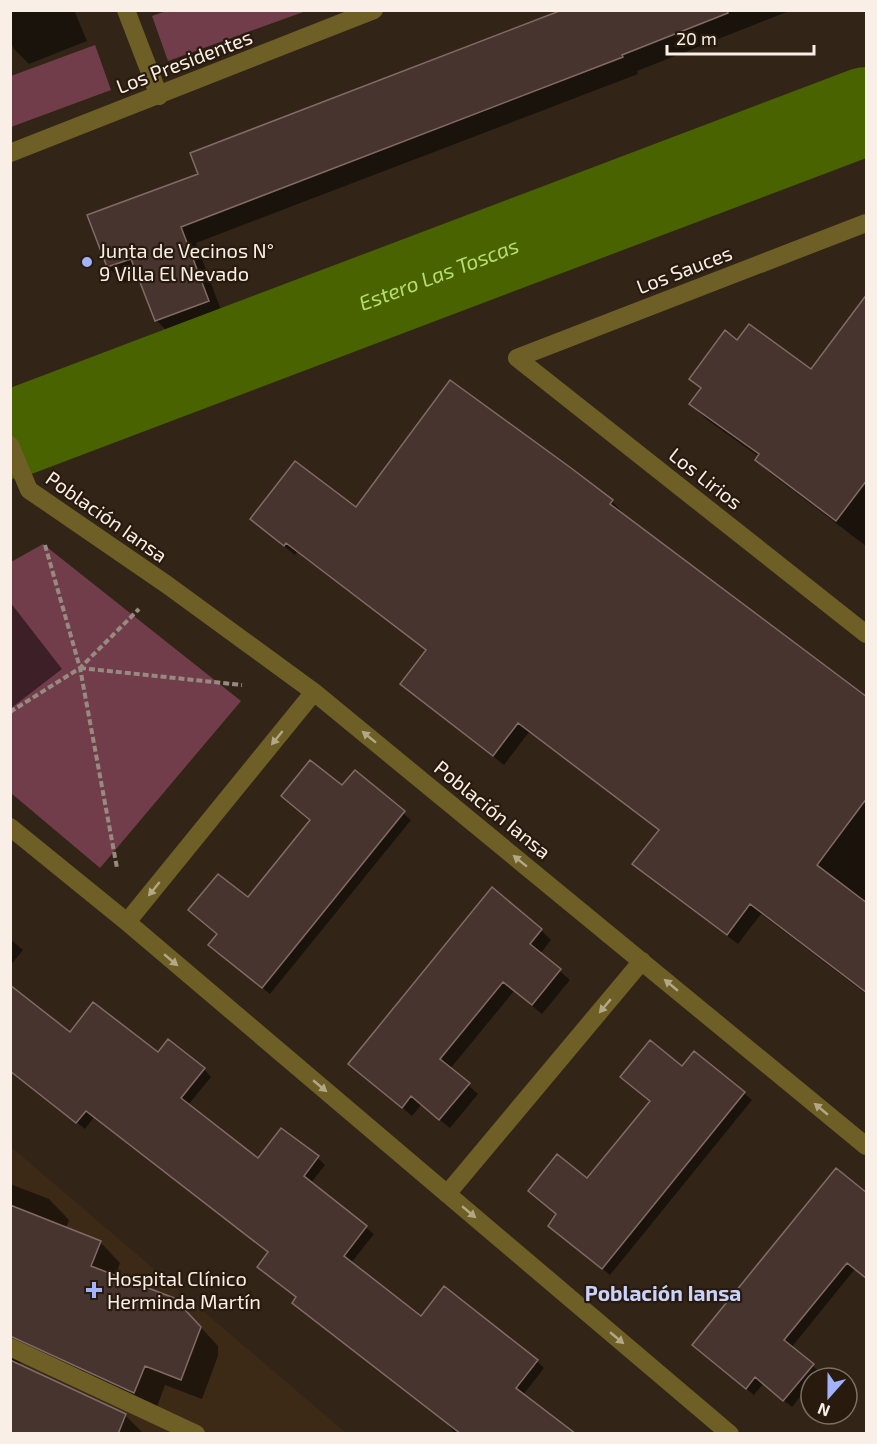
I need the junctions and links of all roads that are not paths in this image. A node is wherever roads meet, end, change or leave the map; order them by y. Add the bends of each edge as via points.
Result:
1 (126, 10) edge
2 (374, 10) edge
3 (159, 96) junction
4 (10, 153) edge
5 (867, 223) edge
6 (517, 358) joint
7 (10, 445) edge
8 (867, 634) edge
9 (314, 692) junction
10 (10, 827) edge
11 (127, 922) junction
12 (642, 961) junction
13 (867, 1146) edge
14 (447, 1194) junction
15 (10, 1347) edge
16 (196, 1434) edge
17 (730, 1434) edge

1 - 3 street
2 - 3 street, Los Presidentes
3 - 4 street, Los Presidentes
5 - 6 street, Los Sauces
6 - 8 street, Los Lirios
7 - 9 street, Población Iansa via 28,490
9 -> 11 street
12 -> 9 street, Población Iansa
10 - 11 street
11 -> 14 street
13 -> 12 street, Población Iansa
12 -> 14 street
14 -> 17 street
15 - 16 street

